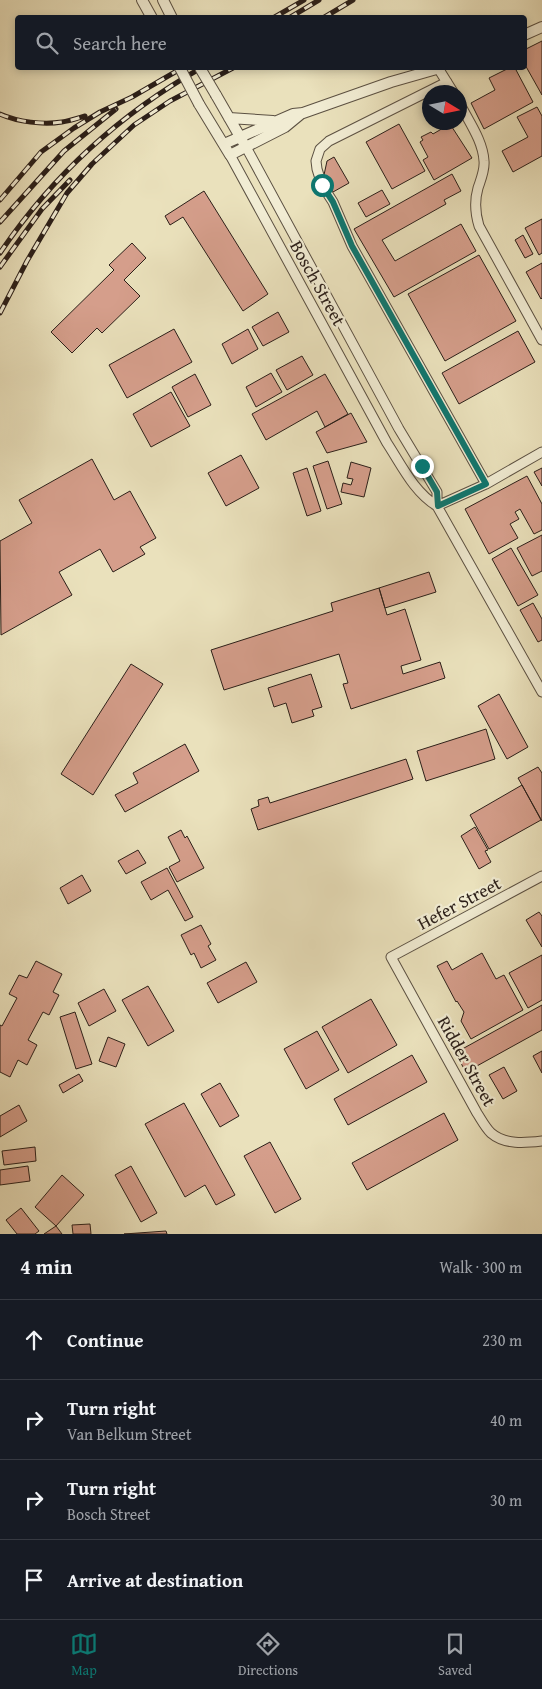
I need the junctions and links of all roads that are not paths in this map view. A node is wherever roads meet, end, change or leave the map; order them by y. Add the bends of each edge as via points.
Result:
1 (142, 0) edge
2 (163, 0) edge
3 (150, 15) edge
4 (170, 15) edge
5 (542, 27) edge
6 (527, 34) edge
7 (181, 70) edge
8 (201, 70) edge
9 (432, 70) edge
10 (440, 70) edge
11 (448, 82) junction
12 (450, 85) edge
13 (303, 112) junction
14 (230, 118) junction
15 (467, 118) edge
16 (275, 121) junction
17 (240, 137) junction
18 (224, 144) junction
19 (246, 147) junction
20 (230, 155) junction
21 (542, 340) edge
22 (542, 452) edge
23 (486, 484) junction
24 (438, 506) junction
25 (542, 692) edge
26 (542, 876) edge
27 (391, 958) joint
28 (542, 1141) edge

1 - 3 street
2 - 4 street
5 - 6 street
7 - 18 street, Bosch Street, bridge
8 - 14 street, Bosch Street, bridge
9 - 13 street
10 - 11 street
11 - 12 street
11 - 23 street via 329,141 320,149 316,160 322,185 352,246
13 - 16 street
13 - 19 street via 285,126
14 - 16 street
14 - 17 street, Bosch Street
15 - 21 street via 485,162 475,211 479,226
16 - 17 street
17 - 18 street
17 - 19 street, Bosch Street
18 - 20 street, Bosch Street
19 - 20 street
19 - 24 street, Bosch Street via 398,429 437,492
20 - 24 street, Bosch Street via 387,443 425,498
22 - 23 street
23 - 24 street
24 - 25 street, Bosch Street
26 - 27 street, Hefer Street
27 - 28 street, Ridder Street via 491,1133 518,1142

